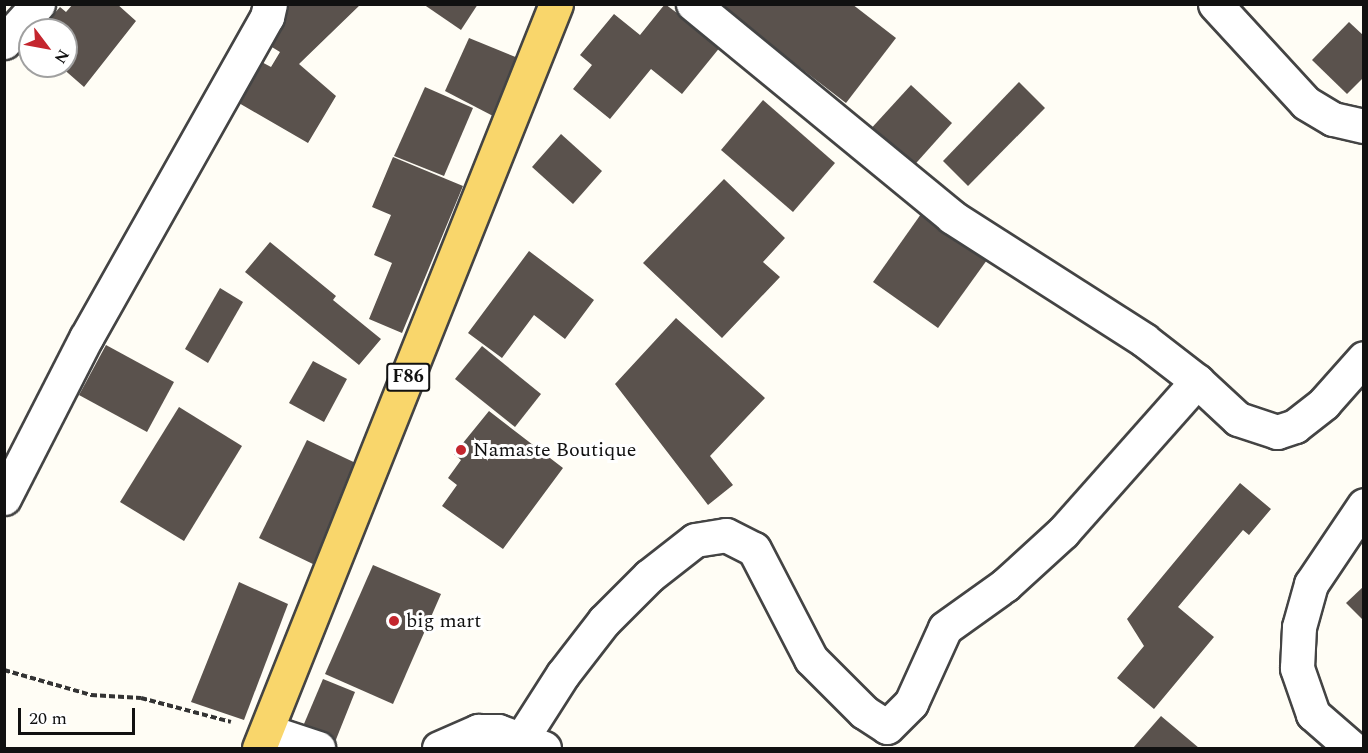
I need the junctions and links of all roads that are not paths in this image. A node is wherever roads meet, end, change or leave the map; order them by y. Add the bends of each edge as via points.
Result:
1 (38, 4) edge
2 (270, 4) edge
3 (556, 4) edge
4 (693, 4) edge
5 (1215, 4) edge
6 (4, 42) edge
7 (1364, 126) edge
8 (1364, 358) edge
9 (1197, 381) junction
10 (4, 498) edge
11 (1361, 506) edge
12 (263, 740) edge
13 (533, 743) edge
14 (318, 748) edge
15 (439, 748) edge
16 (1352, 748) edge

1 - 6 street
2 - 10 street via 267,17 86,338
3 - 12 main road, F86
4 - 9 street via 952,217 1061,284
5 - 7 street via 1306,103 1333,119
8 - 9 street via 1324,402 1295,426 1277,432 1238,419
9 - 13 street via 1063,532 1005,585 945,628 911,703 887,727 864,712 811,659 754,549 726,535 694,540 649,576 604,621 563,674
11 - 16 street via 1311,584 1299,627 1298,668 1313,714
12 - 14 street
13 - 15 street via 498,731 478,731

